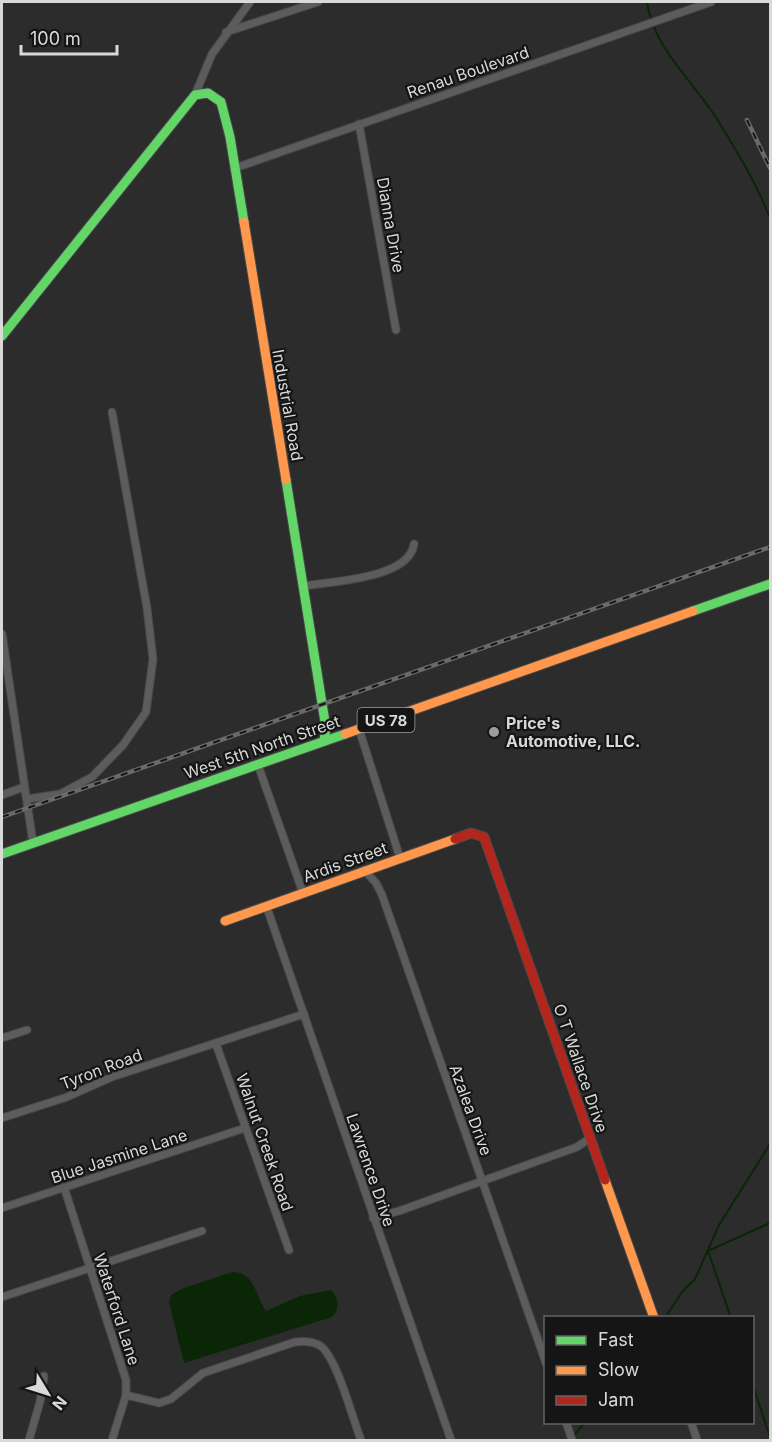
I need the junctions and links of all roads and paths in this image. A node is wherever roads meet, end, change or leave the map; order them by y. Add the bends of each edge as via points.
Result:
1 (250, 2) edge
2 (318, 2) edge
3 (711, 2) edge
4 (226, 32) junction
5 (195, 95) junction
6 (359, 124) junction
7 (235, 168) junction
8 (396, 330) dead end
9 (2, 336) edge
10 (112, 412) dead end
11 (414, 544) dead end
12 (771, 584) edge
13 (304, 586) junction
14 (2, 634) edge
15 (359, 729) junction
16 (324, 741) junction
17 (258, 765) junction
18 (24, 787) junction
19 (2, 795) edge
20 (27, 800) junction
21 (476, 834) joint
22 (33, 843) junction
23 (2, 854) edge
24 (400, 858) junction
25 (364, 870) junction
26 (303, 893) junction
27 (267, 908) junction
28 (225, 921) dead end
29 (304, 1014) junction
30 (27, 1030) dead end
31 (2, 1038) edge
32 (213, 1045) junction
33 (2, 1118) edge
34 (245, 1128) junction
35 (590, 1138) junction
36 (481, 1180) junction
37 (64, 1187) junction
38 (2, 1208) edge
39 (373, 1218) junction
40 (202, 1232) dead end
41 (289, 1250) dead end
42 (89, 1269) junction
43 (2, 1297) edge
44 (654, 1316) edge
45 (544, 1357) edge
46 (44, 1376) dead end
47 (126, 1395) junction
48 (567, 1424) edge
49 (691, 1424) edge
50 (29, 1440) edge
51 (112, 1440) edge
52 (361, 1440) edge
53 (451, 1440) edge
54 (572, 1440) edge
55 (697, 1440) edge

1 - 4 street
2 - 4 street
3 - 6 street, Renau Boulevard
4 - 5 street
5 - 7 street, Industrial Road via 208,93 221,102
5 - 9 street
6 - 7 street, Renau Boulevard
6 - 8 street, Dianna Drive
7 - 13 street, Industrial Road
10 - 20 street via 153,659 146,712 123,745 92,777 60,794
11 - 13 street via 407,560 391,569 372,576
12 - 15 street, West 5th North Street / US 78
13 - 16 street, Industrial Road via 326,728
14 - 18 street
15 - 16 street, West 5th North Street / US 78
15 - 24 street
16 - 17 street, West 5th North Street / US 78
17 - 22 street, West 5th North Street / US 78
17 - 26 street
18 - 19 street
18 - 20 street
20 - 22 street
21 - 24 street, Ardis Street
21 - 35 street, O T Wallace Drive via 484,837 491,852
22 - 23 street, West 5th North Street / US 78
24 - 25 street, Ardis Street
25 - 26 street, Ardis Street
25 - 36 street, Azalea Drive via 382,895
26 - 27 street, Ardis Street
27 - 28 street, Ardis Street
27 - 29 street, Lawrence Drive
29 - 32 street, Tyron Road
29 - 39 street, Lawrence Drive
30 - 31 street
32 - 33 street, Tyron Road
32 - 34 street, Walnut Creek Road
34 - 37 street, Blue Jasmine Lane
34 - 41 street, Walnut Creek Road
35 - 36 street via 577,1147
35 - 44 street, O T Wallace Drive
36 - 39 street
36 - 45 street, Azalea Drive
37 - 38 street, Blue Jasmine Lane
37 - 42 street, Waterford Lane
39 - 53 street, Lawrence Drive
40 - 42 street
42 - 43 street
42 - 47 street, Waterford Lane via 126,1380
46 - 50 street
47 - 51 street, Waterford Lane
47 - 52 street via 159,1403 171,1399 203,1372 307,1341 320,1345 333,1362
48 - 54 street
49 - 55 street

